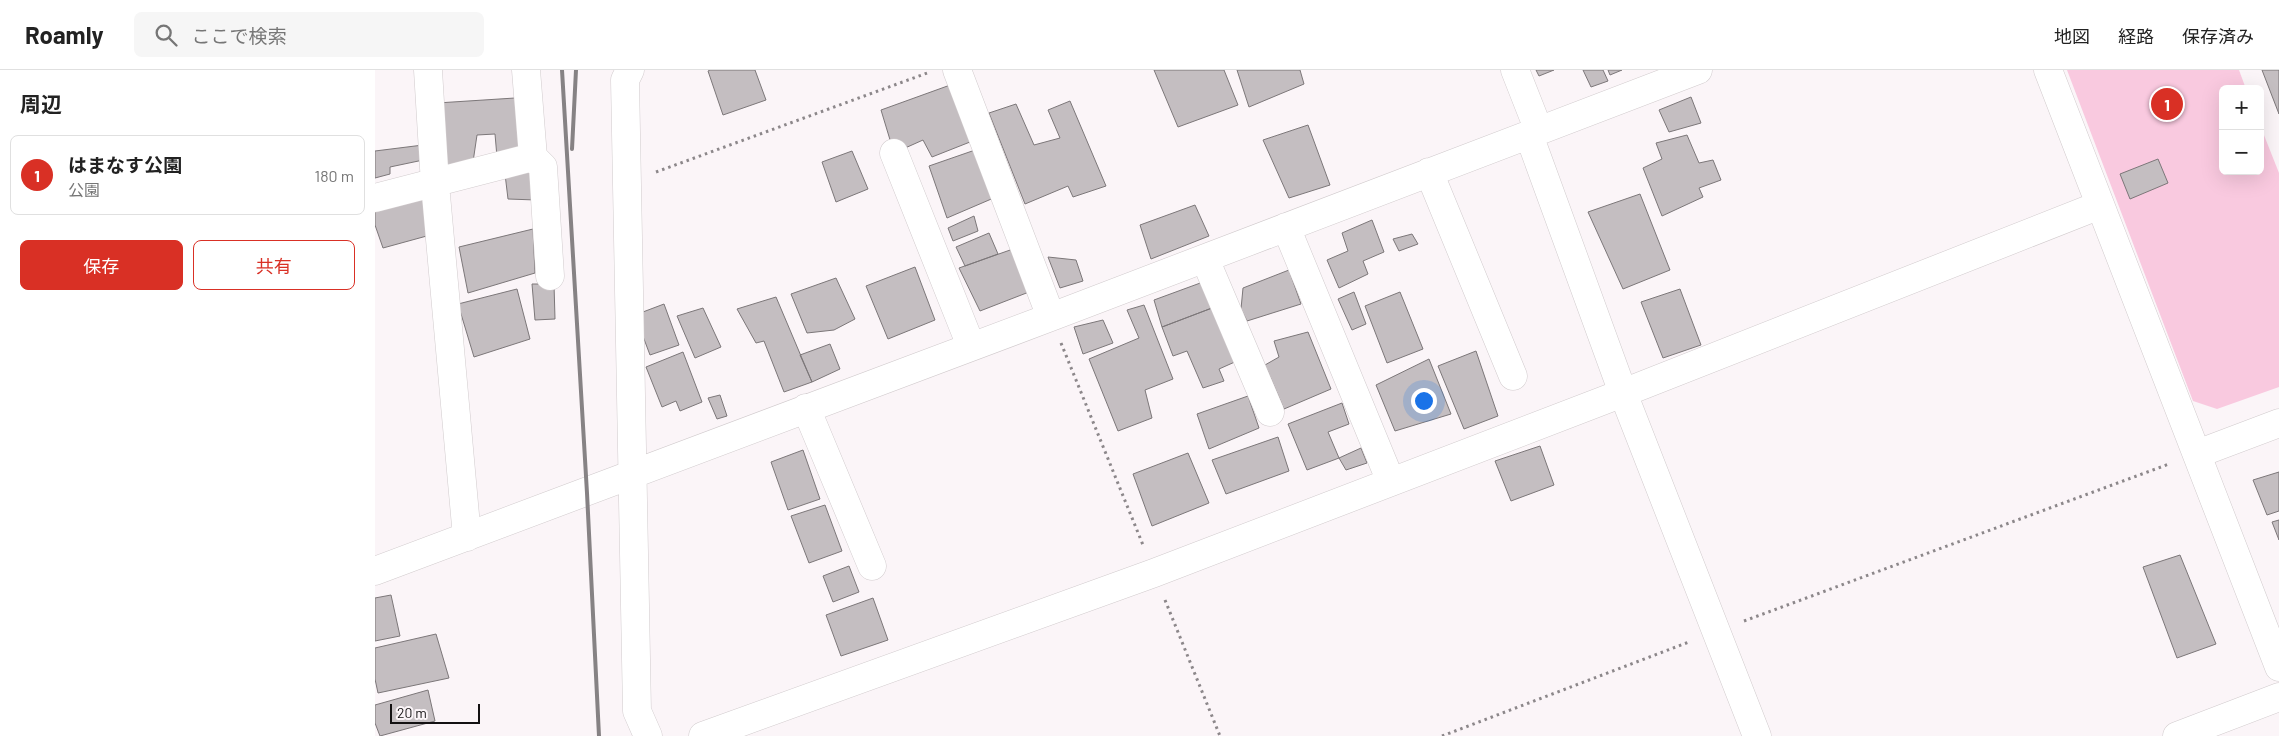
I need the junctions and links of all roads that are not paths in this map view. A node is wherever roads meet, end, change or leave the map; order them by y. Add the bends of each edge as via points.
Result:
1 (428, 70) edge
2 (526, 70) edge
3 (631, 70) edge
4 (957, 70) edge
5 (1515, 70) edge
6 (1696, 70) edge
7 (2048, 70) edge
8 (1534, 133) junction
9 (894, 153) dead end
10 (533, 157) junction
11 (1429, 172) junction
12 (435, 184) junction
13 (375, 198) edge
14 (2100, 204) junction
15 (1286, 228) junction
16 (1205, 259) junction
17 (550, 276) dead end
18 (1051, 317) junction
19 (971, 346) junction
20 (1513, 376) dead end
21 (1623, 392) junction
22 (807, 408) junction
23 (1270, 412) dead end
24 (2279, 423) edge
25 (2197, 454) junction
26 (631, 475) junction
27 (1391, 482) junction
28 (467, 537) junction
29 (873, 566) dead end
30 (375, 571) edge
31 (2279, 667) edge
32 (2279, 696) edge
33 (648, 736) edge
34 (703, 736) edge
35 (1757, 736) edge
36 (2177, 736) edge

1 - 12 street
2 - 10 street
3 - 26 street via 625,80
4 - 18 street
5 - 8 street
6 - 8 street
7 - 14 street
8 - 11 street
8 - 21 street
9 - 19 street
10 - 12 street
10 - 17 street via 543,167
11 - 15 street
11 - 20 street
12 - 13 street
12 - 28 street
14 - 21 street
14 - 25 street
15 - 16 street
15 - 27 street
16 - 18 street
16 - 23 street
18 - 19 street
19 - 22 street
21 - 27 street
21 - 35 street
22 - 26 street
22 - 29 street
24 - 25 street
25 - 31 street
26 - 28 street
26 - 33 street via 637,711
27 - 34 street
28 - 30 street
32 - 36 street

